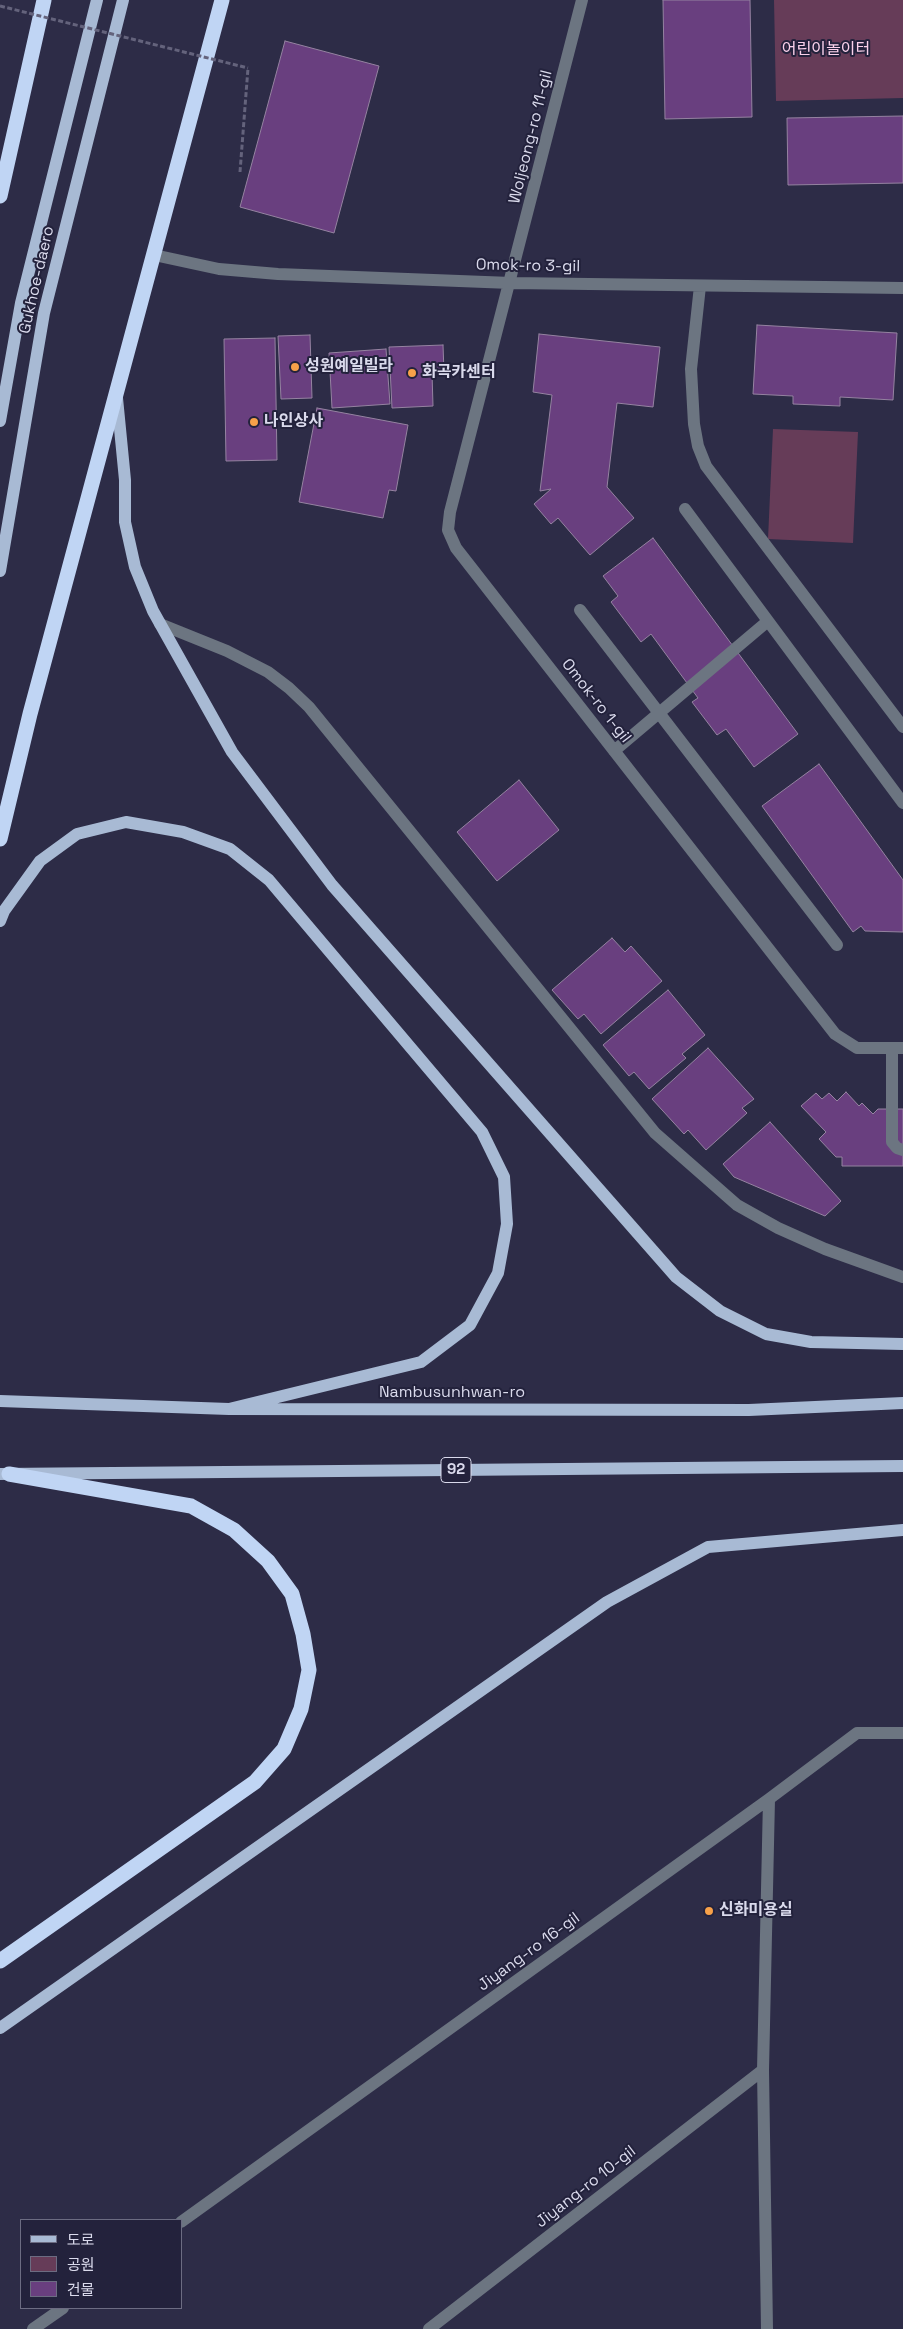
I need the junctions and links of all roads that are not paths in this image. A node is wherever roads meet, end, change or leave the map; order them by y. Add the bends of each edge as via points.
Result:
1 (44, 0) edge
2 (97, 0) edge
3 (123, 0) edge
4 (222, 0) edge
5 (582, 0) edge
6 (0, 196) edge
7 (154, 255) junction
8 (510, 283) junction
9 (700, 286) junction
10 (903, 288) edge
11 (116, 392) junction
12 (0, 421) edge
13 (685, 509) dead end
14 (0, 571) edge
15 (580, 610) dead end
16 (768, 621) junction
17 (160, 624) junction
18 (659, 713) junction
19 (903, 727) edge
20 (614, 751) junction
21 (903, 803) edge
22 (0, 839) edge
23 (0, 921) edge
24 (838, 945) dead end
25 (897, 1048) edge
26 (903, 1150) edge
27 (903, 1277) edge
28 (903, 1344) edge
29 (0, 1401) edge
30 (903, 1403) edge
31 (229, 1409) junction
32 (903, 1466) edge
33 (5, 1474) edge
34 (903, 1530) edge
35 (903, 1734) edge
36 (769, 1800) junction
37 (0, 1961) edge
38 (0, 2028) edge
39 (763, 2070) junction
40 (182, 2221) edge
41 (62, 2309) edge
42 (33, 2329) edge
43 (429, 2329) edge
44 (767, 2329) edge

1 - 6 highway
2 - 12 main road, Gukhoe-daero via 21,303
3 - 14 main road, Gukhoe-daero via 44,313
4 - 7 highway
5 - 8 street, Woljeong-ro 11-gil
7 - 8 street, Omok-ro 3-gil via 219,269 278,274
7 - 11 highway
8 - 9 street, Omok-ro 3-gil
8 - 20 street, Omok-ro 1-gil via 448,530 456,548
9 - 10 street, Omok-ro 3-gil
9 - 19 street via 691,377 694,424 706,466
11 - 17 main road via 125,480 125,522 135,567
11 - 22 highway
13 - 16 street
15 - 18 street
16 - 18 street
16 - 21 street
17 - 27 street via 227,651 268,672 308,707 655,1133 729,1198 778,1228
17 - 28 main road via 232,752 332,885 676,1276 720,1311 766,1334 811,1342
18 - 20 street
18 - 24 street
20 - 25 street, Omok-ro 1-gil via 835,1034 857,1048
23 - 31 main road via 40,861 77,834 126,822 183,832 230,849 269,880 482,1132 504,1177 507,1224 498,1273 470,1325 421,1362
25 - 26 street via 892,1142
29 - 31 main road, Nambusunhwan-ro
30 - 31 main road, Nambusunhwan-ro via 749,1410
32 - 33 main road, 92
33 - 37 highway via 191,1506 234,1530 268,1561 292,1594 309,1670 302,1709 284,1750 255,1782
34 - 38 main road via 708,1547 607,1602
35 - 36 street, Jiyang-ro 16-gil via 857,1733
36 - 39 street
36 - 40 street, Jiyang-ro 16-gil
39 - 43 street, Jiyang-ro 10-gil
39 - 44 street
41 - 42 street

